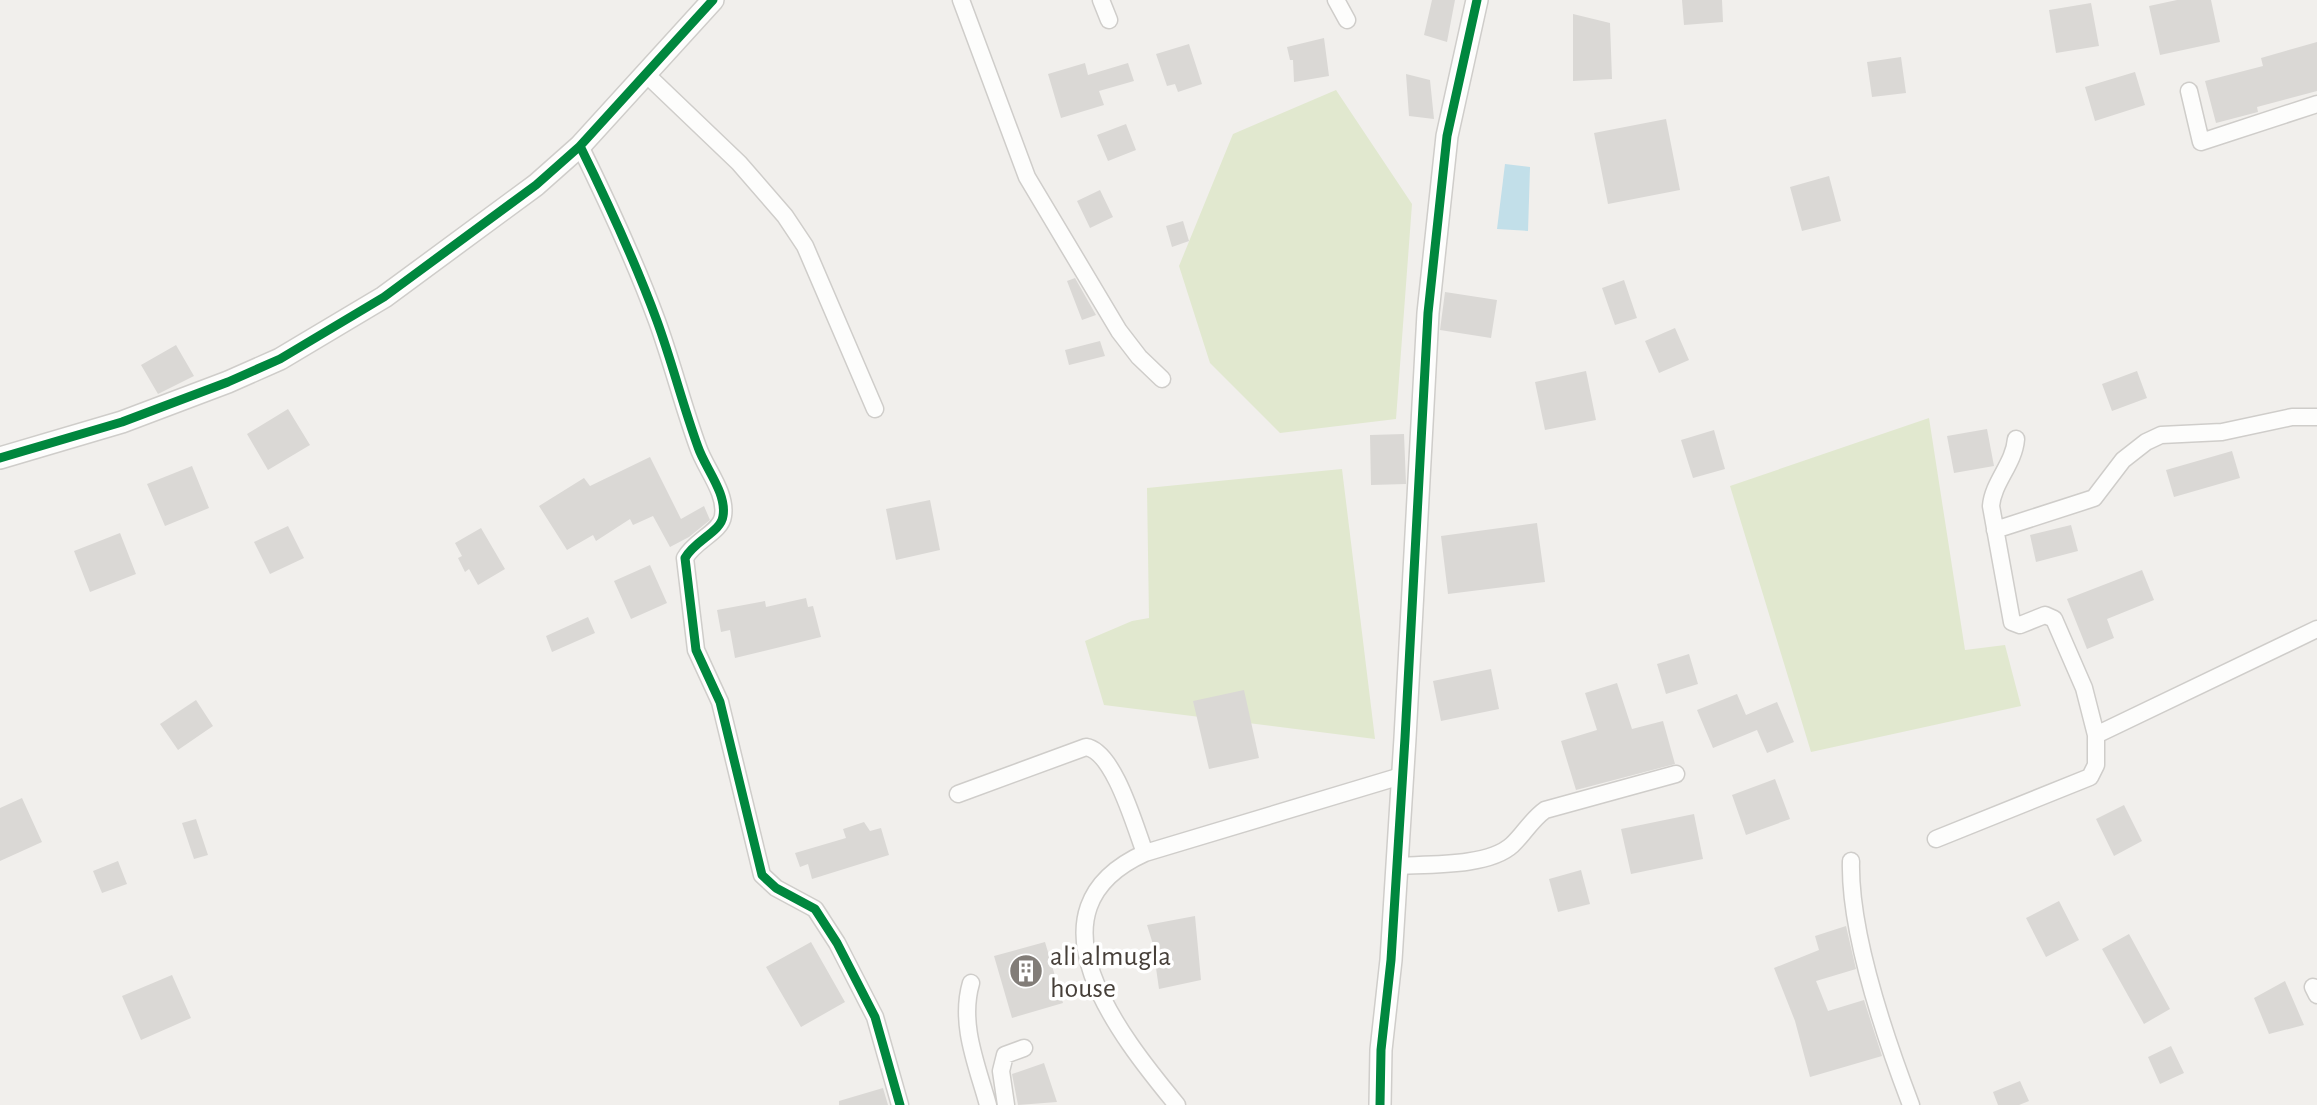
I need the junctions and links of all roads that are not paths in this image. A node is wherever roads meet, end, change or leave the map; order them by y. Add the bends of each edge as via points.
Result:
1 (713, 0) edge
2 (961, 0) edge
3 (1101, 0) edge
4 (1336, 0) edge
5 (1477, 0) edge
6 (1109, 20) dead end
7 (1347, 20) dead end
8 (647, 75) junction
9 (2189, 91) dead end
10 (2317, 104) edge
11 (580, 146) junction
12 (1162, 379) dead end
13 (875, 409) dead end
14 (2317, 417) edge
15 (2016, 439) dead end
16 (0, 458) edge
17 (1994, 530) junction
18 (2317, 629) edge
19 (2096, 734) junction
20 (1676, 774) dead end
21 (1401, 776) junction
22 (958, 794) dead end
23 (1936, 839) dead end
24 (1145, 853) junction
25 (1851, 861) dead end
26 (1395, 866) junction
27 (971, 983) dead end
28 (1024, 1048) dead end
29 (900, 1105) edge
30 (988, 1105) edge
31 (1006, 1105) edge
32 (1177, 1105) edge
33 (1380, 1105) edge
34 (1911, 1105) edge

1 - 8 street
2 - 12 street via 1027,177 1119,331
3 - 6 street
4 - 7 street
5 - 21 street via 1447,136 1439,198 1423,381
8 - 11 street
8 - 13 street via 739,163 785,216 805,246
9 - 10 street via 2201,142
11 - 16 street via 480,229 384,297 280,359 122,422
11 - 29 street via 657,322 699,451 720,494 724,516 718,529 692,545 685,558 696,650 720,702 762,875 814,909 837,943 876,1017
14 - 17 street via 2292,417 2222,432 2161,435 2123,460 2094,498
15 - 17 street via 2012,459 1991,500
17 - 19 street via 2012,622 2020,625 2045,615 2054,619 2084,688
18 - 19 street
19 - 23 street via 2096,765 2090,776
20 - 26 street via 1545,810 1513,845 1491,856
21 - 24 street
21 - 26 street
22 - 24 street via 1092,748 1108,761
24 - 32 street via 1120,864 1094,890 1084,934 1103,1003 1121,1036
25 - 34 street via 1854,914 1885,1032
26 - 33 street
27 - 30 street via 966,1018
28 - 31 street via 1005,1055 1001,1071

